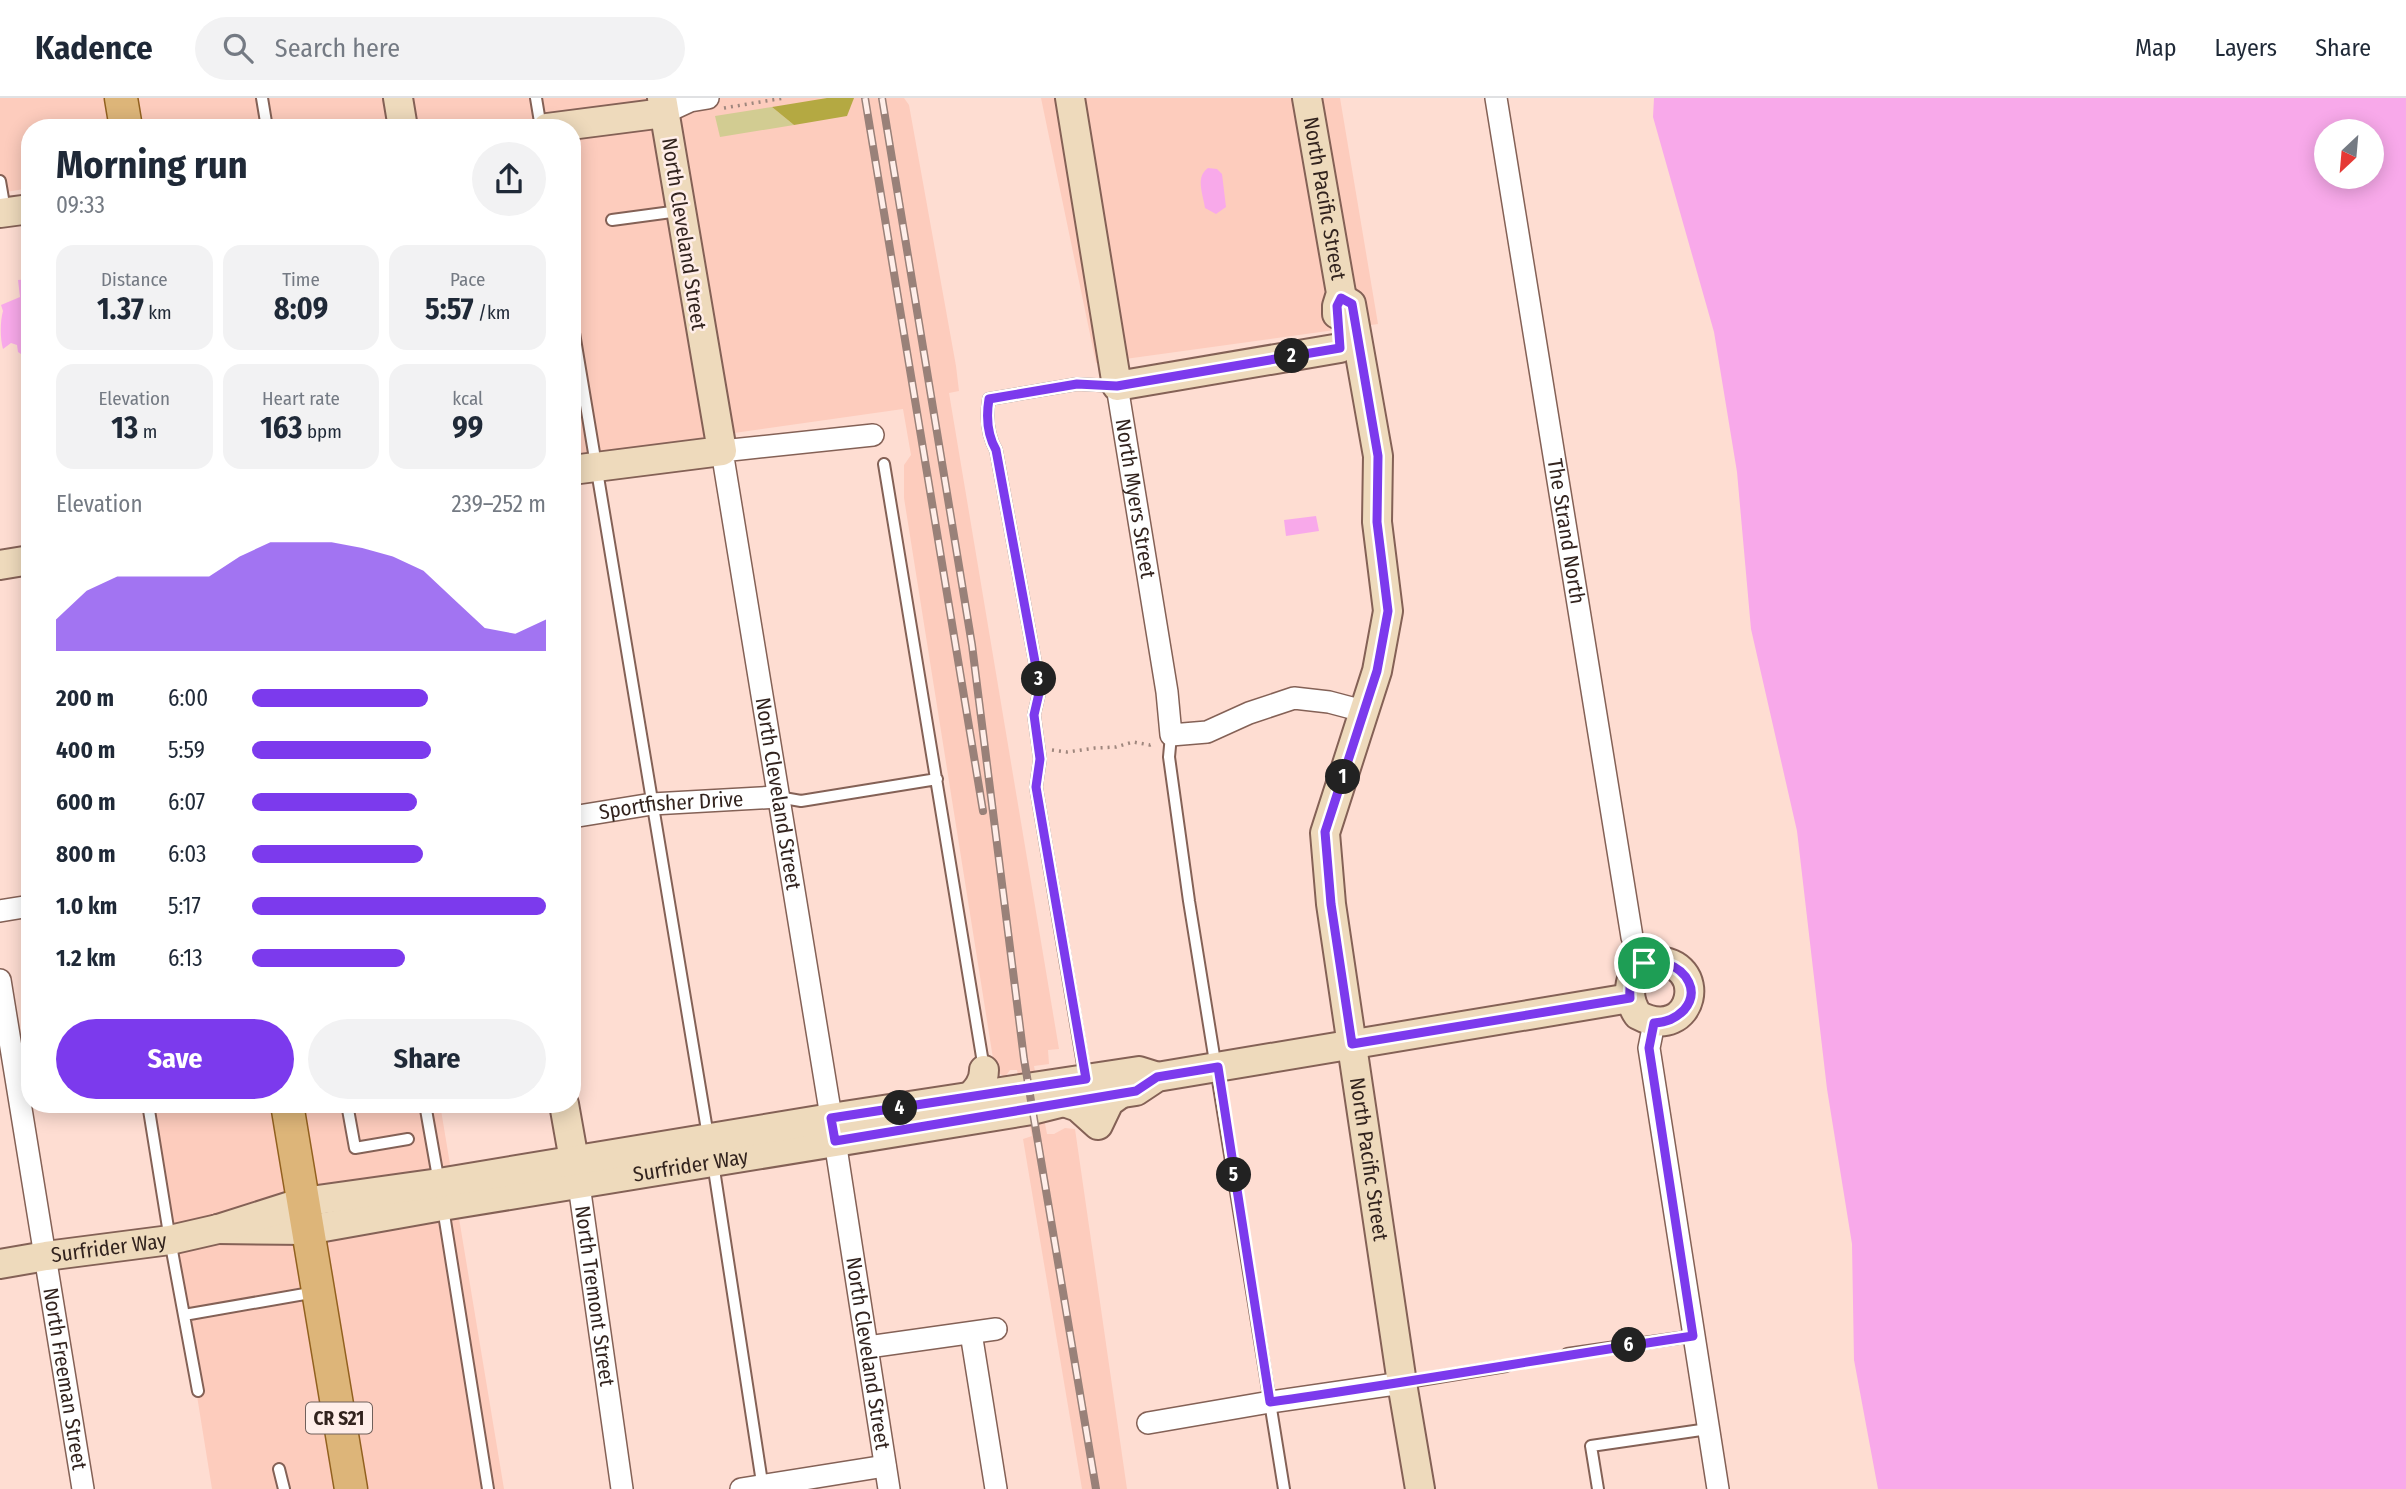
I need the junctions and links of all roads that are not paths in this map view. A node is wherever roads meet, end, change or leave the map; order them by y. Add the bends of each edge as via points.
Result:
1 (121, 98) edge
2 (262, 98) edge
3 (398, 98) edge
4 (536, 98) edge
5 (708, 98) edge
6 (1070, 98) edge
7 (1307, 98) edge
8 (1496, 98) edge
9 (663, 105) edge
10 (124, 119) edge
11 (266, 119) edge
12 (402, 119) edge
13 (540, 119) edge
14 (581, 121) edge
15 (0, 181) edge
16 (12, 211) edge
17 (680, 211) junction
18 (612, 220) dead end
19 (1341, 298) junction
20 (1340, 348) junction
21 (1117, 386) junction
22 (581, 431) edge
23 (873, 435) dead end
24 (722, 451) junction
25 (884, 464) dead end
26 (584, 468) edge
27 (1376, 500) junction
28 (21, 562) edge
29 (0, 565) edge
30 (1363, 711) junction
31 (1171, 735) junction
32 (937, 779) junction
33 (778, 797) junction
34 (652, 804) junction
35 (581, 816) edge
36 (21, 908) edge
37 (0, 911) edge
38 (1644, 963) junction
39 (0, 980) edge
40 (1630, 998) junction
41 (1654, 1023) junction
42 (1352, 1044) junction
43 (1218, 1067) junction
44 (984, 1070) joint
45 (1157, 1077) junction
46 (1086, 1079) junction
47 (969, 1098) junction
48 (21, 1106) edge
49 (22, 1113) edge
50 (149, 1113) edge
51 (293, 1113) edge
52 (349, 1113) edge
53 (427, 1113) edge
54 (566, 1113) edge
55 (833, 1130) junction
56 (408, 1139) dead end
57 (711, 1151) junction
58 (577, 1172) junction
59 (441, 1194) junction
60 (305, 1216) junction
61 (170, 1240) junction
62 (46, 1256) junction
63 (0, 1264) edge
64 (317, 1292) junction
65 (184, 1315) junction
66 (996, 1329) dead end
67 (971, 1333) junction
68 (1693, 1336) junction
69 (868, 1347) junction
70 (1567, 1354) road end
71 (1506, 1366) road end
72 (1402, 1383) junction
73 (198, 1391) dead end
74 (1270, 1402) junction
75 (1148, 1423) dead end
76 (1708, 1429) junction
77 (885, 1466) junction
78 (279, 1469) dead end
79 (755, 1488) edge
80 (83, 1489) edge
81 (284, 1489) edge
82 (351, 1489) edge
83 (488, 1489) edge
84 (622, 1489) edge
85 (889, 1489) edge
86 (996, 1489) edge
87 (1284, 1489) edge
88 (1420, 1489) edge
89 (1598, 1489) edge
90 (1718, 1489) edge

1 - 10 main road
2 - 11 lane
3 - 12 main road
4 - 13 lane
5 - 9 street
6 - 21 main road, North Myers Street
7 - 19 main road, North Pacific Street
8 - 38 street, The Strand North via 1632,937
9 - 14 main road
9 - 17 main road, North Cleveland Street
15 - 16 lane
17 - 18 lane
17 - 24 main road, North Cleveland Street
19 - 20 main road, North Pacific Street via 1337,306
19 - 27 main road, North Pacific Street via 1352,304 1378,456
20 - 21 main road
20 - 27 main road, North Pacific Street via 1359,454
21 - 31 street, North Myers Street
21 - 46 lane via 1077,384 989,399 986,414 1040,689 1034,715 1040,759 1036,787
22 - 26 lane
23 - 24 street
24 - 26 main road
24 - 33 street, North Cleveland Street
25 - 32 lane
26 - 34 lane
27 - 30 main road, North Pacific Street via 1388,611 1377,671
28 - 29 main road
30 - 31 street via 1294,698 1207,732
30 - 42 main road, North Pacific Street via 1325,832
31 - 43 lane via 1169,757 1189,901
32 - 33 lane, Sportfisher Drive via 801,801
32 - 44 lane
33 - 34 street, Sportfisher Drive
33 - 55 street, North Cleveland Street
34 - 35 street, Sportfisher Drive
34 - 57 lane
36 - 37 street
38 - 40 main road via 1633,975
38 - 41 main road via 1673,965 1690,984 1687,1007 1677,1017
39 - 48 street, North Freeman Street
40 - 41 main road via 1638,1015
40 - 42 main road, Surfrider Way
41 - 68 street via 1649,1048
42 - 43 main road, Surfrider Way
42 - 72 main road, North Pacific Street
43 - 45 main road, Surfrider Way
43 - 74 lane
44 - 47 main road via 980,1085
45 - 46 main road, Surfrider Way via 1139,1071
45 - 55 main road, Surfrider Way via 1136,1091 1032,1110
46 - 47 main road, Surfrider Way
47 - 55 main road, Surfrider Way
49 - 62 street, North Freeman Street
50 - 61 lane
51 - 60 main road, CR S21
52 - 56 lane via 355,1149
53 - 59 lane
54 - 58 main road, North Tremont Street
55 - 57 main road, Surfrider Way
55 - 69 street, North Cleveland Street
57 - 58 main road, Surfrider Way
57 - 79 lane
58 - 59 main road, Surfrider Way
58 - 84 street, North Tremont Street
59 - 60 main road, Surfrider Way
59 - 83 lane
60 - 61 main road, Surfrider Way
60 - 64 main road, CR S21
61 - 62 main road, Surfrider Way
61 - 65 lane
62 - 63 main road, Surfrider Way
62 - 80 street, North Freeman Street
64 - 65 lane
64 - 82 main road, CR S21
65 - 73 lane
66 - 67 street
67 - 69 street
67 - 86 street
68 - 70 lane
68 - 76 street
69 - 77 street, North Cleveland Street
71 - 72 lane
72 - 74 street
72 - 88 main road, North Pacific Street
74 - 75 street
74 - 87 lane
76 - 89 lane via 1591,1446
76 - 90 street
77 - 79 street
77 - 85 street, North Cleveland Street
78 - 81 lane

